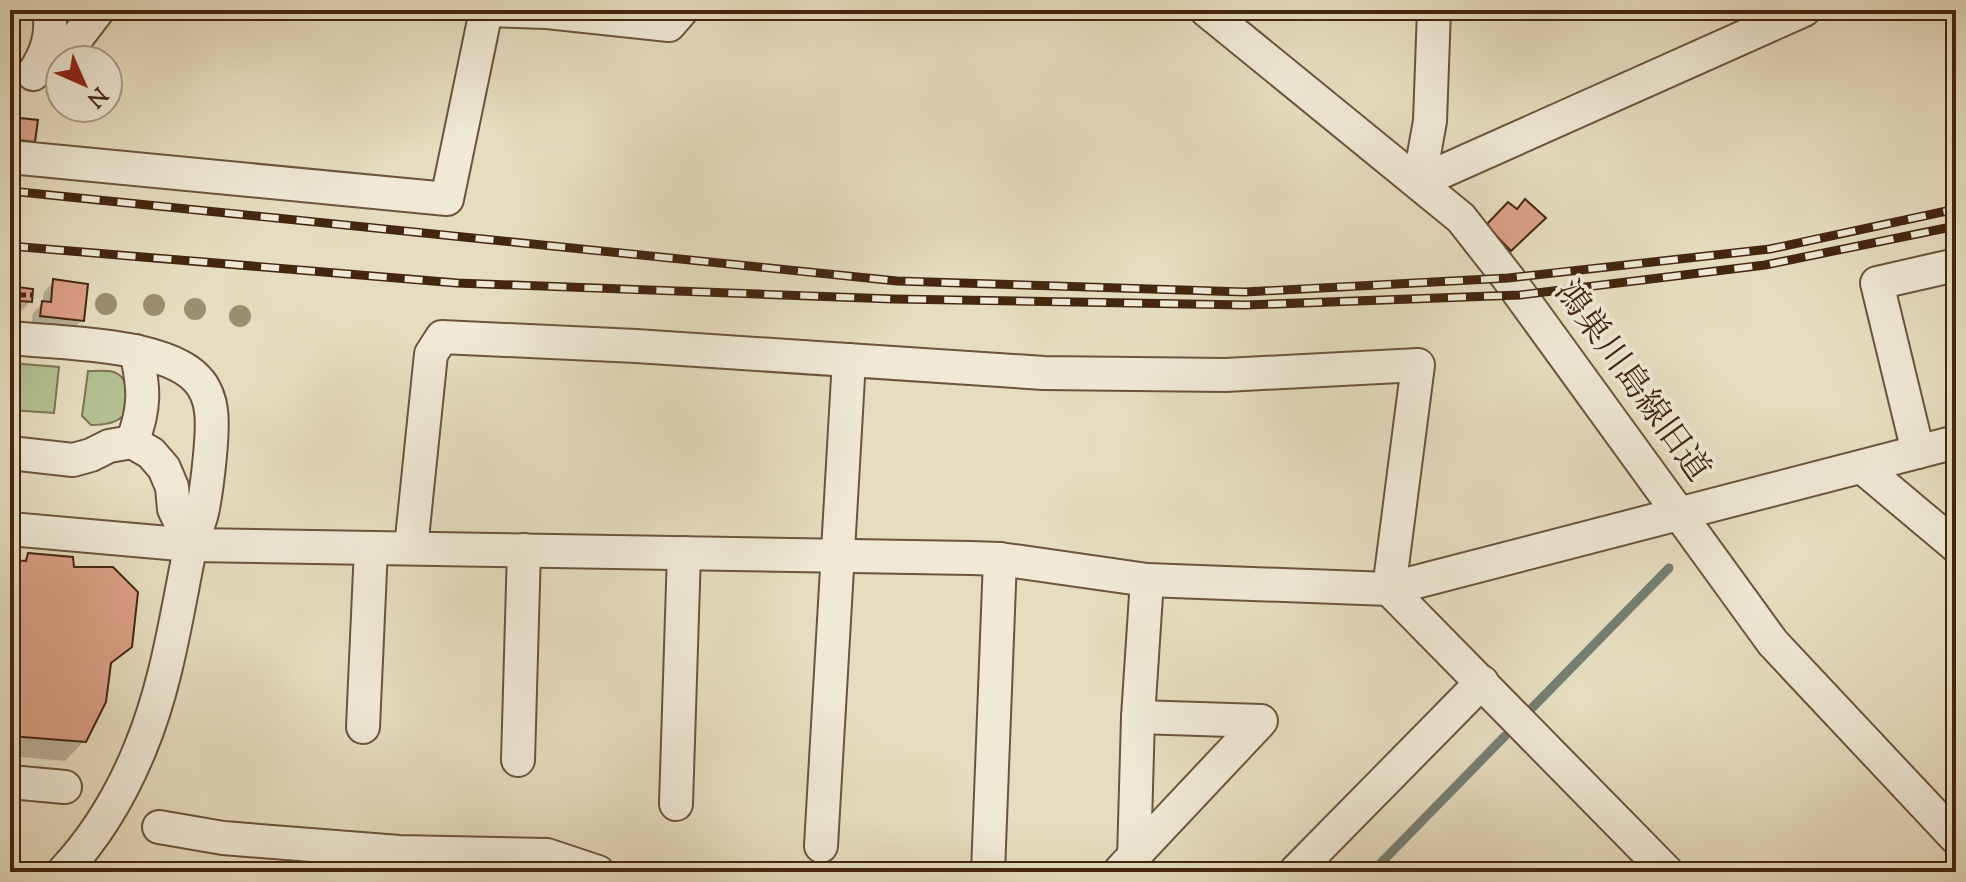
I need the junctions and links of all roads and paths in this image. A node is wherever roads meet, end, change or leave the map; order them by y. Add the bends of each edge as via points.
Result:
1 (49, 10) edge
2 (98, 10) edge
3 (682, 10) edge
4 (1206, 10) edge
5 (1434, 10) edge
6 (1804, 10) edge
7 (485, 11) edge
8 (547, 11) edge
9 (41, 67) edge
10 (10, 157) edge
11 (1419, 182) junction
12 (1956, 265) edge
13 (10, 295) edge
14 (33, 295) dead end
15 (10, 338) edge
16 (136, 351) junction
17 (849, 360) junction
18 (132, 442) junction
19 (1956, 442) edge
20 (1918, 452) junction
21 (10, 453) edge
22 (1862, 467) junction
23 (1681, 515) junction
24 (10, 529) edge
25 (191, 545) junction
26 (1956, 546) edge
27 (371, 548) junction
28 (411, 548) junction
29 (524, 550) junction
30 (684, 553) junction
31 (838, 555) junction
32 (1000, 559) junction
33 (1147, 580) junction
34 (1389, 589) junction
35 (1482, 682) junction
36 (1138, 717) junction
37 (363, 727) dead end
38 (518, 760) dead end
39 (10, 782) edge
40 (65, 787) dead end
41 (676, 804) dead end
42 (159, 827) dead end
43 (1956, 838) edge
44 (821, 846) dead end
45 (1127, 865) edge
46 (63, 872) edge
47 (598, 872) edge
48 (988, 872) edge
49 (1295, 872) edge
50 (1667, 872) edge

1 - 9 street via 52,27
2 - 9 street
3 - 8 street via 669,25
4 - 11 street, 鴻巣川島線旧道
5 - 11 street via 1430,121
6 - 11 street
7 - 8 street
7 - 10 street via 447,199
11 - 23 street, 鴻巣川島線旧道 via 1461,218
12 - 20 street via 1877,283
13 - 14 path
15 - 16 street
16 - 18 street via 144,386
16 - 25 street via 172,360 198,380 208,397 212,414 203,510
17 - 28 street via 442,337 431,354
17 - 31 street
17 - 34 street via 1044,373 1210,375 1418,365
18 - 21 street via 73,460
18 - 25 street via 164,468 174,509
19 - 20 street
20 - 22 street
22 - 23 street
22 - 26 street
23 - 34 street
23 - 43 street, 鴻巣川島線旧道 via 1773,643
24 - 25 street
25 - 27 street
25 - 46 street via 173,645 144,739 100,826
27 - 28 street
27 - 37 street
28 - 29 street
29 - 30 street
29 - 38 street
30 - 31 street
30 - 41 street
31 - 32 street
31 - 44 street
32 - 33 street
32 - 48 street
33 - 34 street
33 - 36 street
34 - 35 street
35 - 49 street
35 - 50 street
36 - 45 street
36 - 45 street via 1261,721
39 - 40 street
42 - 47 street via 223,838 399,852 547,855

